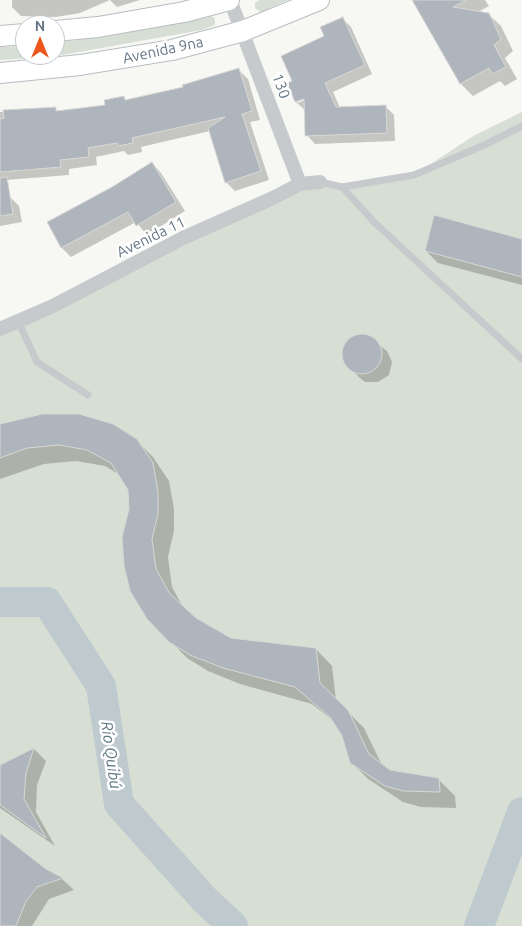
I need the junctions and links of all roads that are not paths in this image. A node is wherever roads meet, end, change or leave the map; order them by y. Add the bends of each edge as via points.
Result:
1 (230, 0) edge
2 (320, 0) edge
3 (65, 30) edge
4 (243, 31) junction
5 (15, 35) edge
6 (0, 36) edge
7 (0, 73) edge
8 (522, 126) edge
9 (320, 182) joint
10 (300, 184) junction
11 (342, 187) junction
12 (18, 321) junction
13 (0, 329) edge
14 (522, 359) edge
15 (88, 395) dead end

1 - 3 main road via 184,12
1 - 4 street, 130
2 - 4 main road, Avenida 9na
4 - 7 main road, Avenida 9na via 172,50 80,65
4 - 10 street, 130
5 - 6 main road
8 - 11 lane via 414,175
9 - 10 street, Avenida 11
9 - 11 lane
10 - 12 street, Avenida 11 via 183,238
11 - 14 lane via 375,223
12 - 13 street, Avenida 11
12 - 15 lane via 37,362

